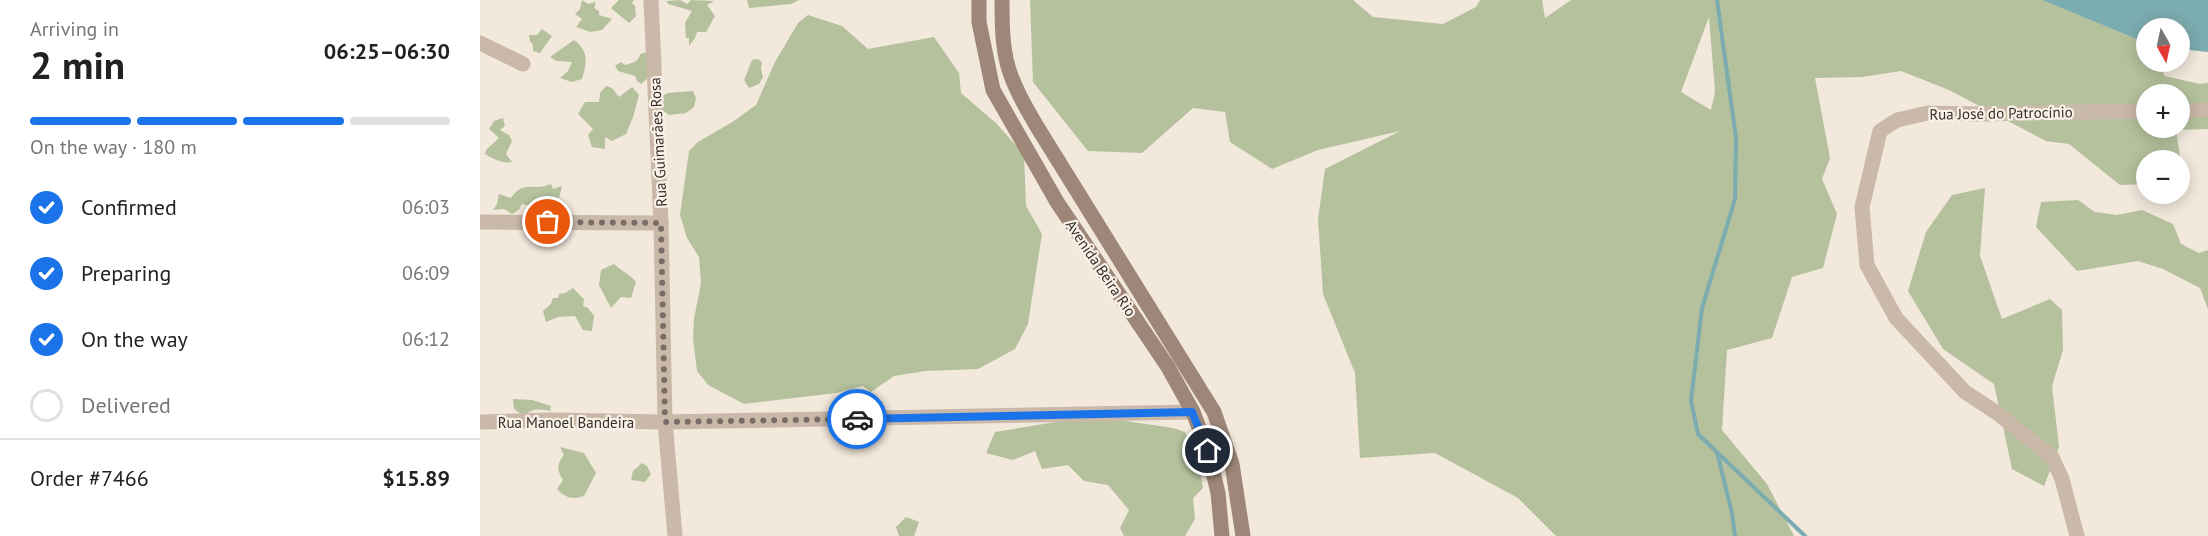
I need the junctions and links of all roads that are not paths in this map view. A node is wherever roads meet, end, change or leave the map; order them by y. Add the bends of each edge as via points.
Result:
1 (651, 0) edge
2 (979, 0) edge
3 (1002, 0) edge
4 (480, 43) edge
5 (523, 64) dead end
6 (2208, 110) edge
7 (2136, 111) edge
8 (2190, 111) edge
9 (1077, 191) junction
10 (1057, 202) junction
11 (480, 222) edge
12 (661, 223) junction
13 (1192, 412) junction
14 (480, 422) edge
15 (665, 422) junction
16 (675, 536) edge
17 (1222, 536) edge
18 (1243, 536) edge
19 (2077, 536) edge

1 - 12 street, Rua Guimarães Rosa
2 - 10 main road, Avenida Beira Rio via 979,22 993,90
3 - 9 main road, Avenida Beira Rio via 1002,34 1013,83
4 - 5 street
6 - 8 street
7 - 19 street, Rua José do Patrocínio via 1928,113 1897,120 1881,130 1863,207 1867,265 1896,318 1965,392 2052,457
9 - 10 main road
9 - 18 main road, Avenida Beira Rio via 1214,412 1232,464
10 - 13 main road, Avenida Beira Rio via 1168,367
11 - 12 street
12 - 15 street, Rua Guimarães Rosa
13 - 15 street, Rua Manoel Bandeira
13 - 17 main road, Avenida Beira Rio via 1208,451 1218,493
14 - 15 street, Rua Manoel Bandeira
15 - 16 street, Rua Guimarães Rosa

